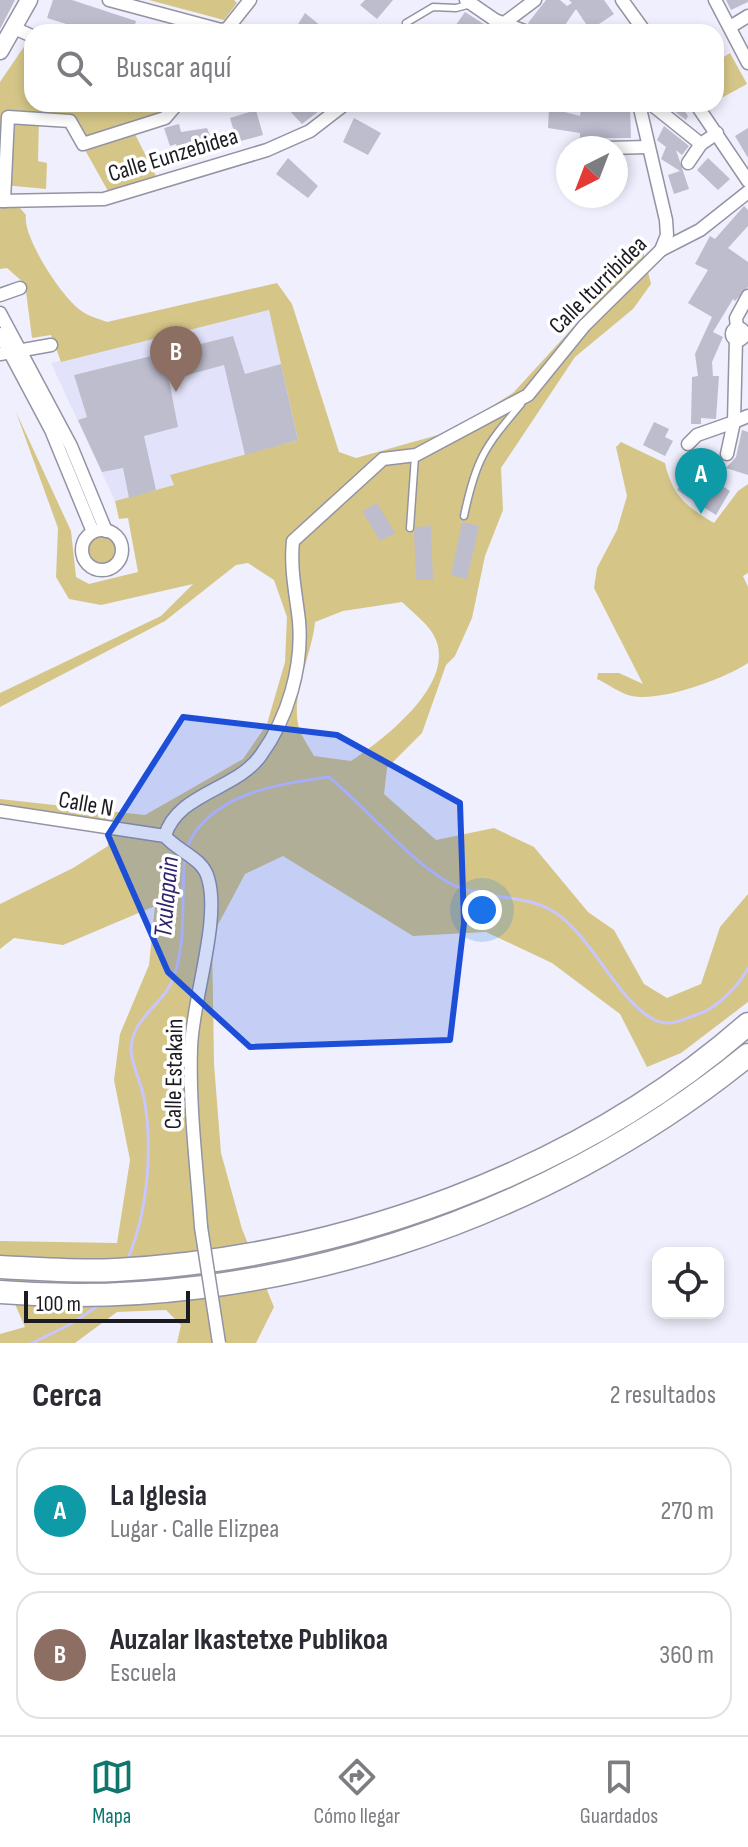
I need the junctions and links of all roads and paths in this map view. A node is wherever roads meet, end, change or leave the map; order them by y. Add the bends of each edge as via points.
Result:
1 (29, 0) edge
2 (109, 0) edge
3 (250, 0) edge
4 (715, 0) edge
5 (625, 1) edge
6 (468, 2) edge
7 (527, 2) edge
8 (748, 16) edge
9 (507, 21) junction
10 (406, 23) dead end
11 (201, 24) edge
12 (233, 24) edge
13 (512, 24) edge
14 (640, 24) edge
15 (730, 27) junction
16 (14, 28) junction
17 (24, 32) edge
18 (0, 51) edge
19 (748, 63) edge
20 (170, 112) edge
21 (335, 112) edge
22 (641, 112) edge
23 (661, 112) edge
24 (702, 112) edge
25 (717, 133) junction
26 (701, 144) junction
27 (648, 147) junction
28 (628, 148) edge
29 (688, 163) dead end
30 (748, 181) edge
31 (748, 192) edge
32 (2, 201) edge
33 (661, 250) junction
34 (20, 288) dead end
35 (0, 295) edge
36 (748, 296) edge
37 (0, 313) edge
38 (741, 333) edge
39 (0, 334) edge
40 (51, 345) dead end
41 (11, 352) edge
42 (528, 395) junction
43 (748, 416) edge
44 (734, 422) junction
45 (688, 444) dead end
46 (727, 454) dead end
47 (416, 455) junction
48 (464, 516) dead end
49 (410, 528) dead end
50 (100, 532) dead end
51 (0, 811) edge
52 (165, 836) junction
53 (748, 1024) edge
54 (748, 1055) edge
55 (0, 1267) edge
56 (0, 1292) edge
57 (219, 1343) edge

1 - 16 street
2 - 11 street
3 - 12 street
4 - 15 street
5 - 14 street
6 - 9 street via 495,20
6 - 10 lane via 456,8 433,7
7 - 9 street
8 - 15 street
9 - 13 street
15 - 19 street
16 - 17 street
16 - 18 street
20 - 32 street via 83,144 70,121 8,117
21 - 32 street, Calle Eunzebidea via 310,131 267,150 104,199
22 - 27 street
23 - 26 street
24 - 25 street
25 - 26 street
25 - 30 street
26 - 29 street
27 - 28 street
27 - 33 street via 666,220
31 - 33 street, Calle Iturribidea via 700,230
33 - 42 street, Calle Iturribidea via 584,326
34 - 35 street
36 - 38 street via 736,318
37 - 41 street
38 - 44 street
39 - 41 street
40 - 41 street
41 - 50 street via 71,446
42 - 47 street
42 - 48 lane via 484,448
43 - 44 street
44 - 45 street via 697,435
44 - 46 street
47 - 49 lane
47 - 52 street via 383,459 371,467 293,541 300,649 279,725 260,757 175,816
51 - 52 street, Calle N
52 - 57 street, Calle Estakain, bridge via 208,876 211,907 191,1047 201,1227
53 - 55 highway via 663,1088 528,1166 413,1212 341,1235 185,1264 113,1270
54 - 56 highway via 660,1119 590,1160 519,1196 358,1255 176,1290

